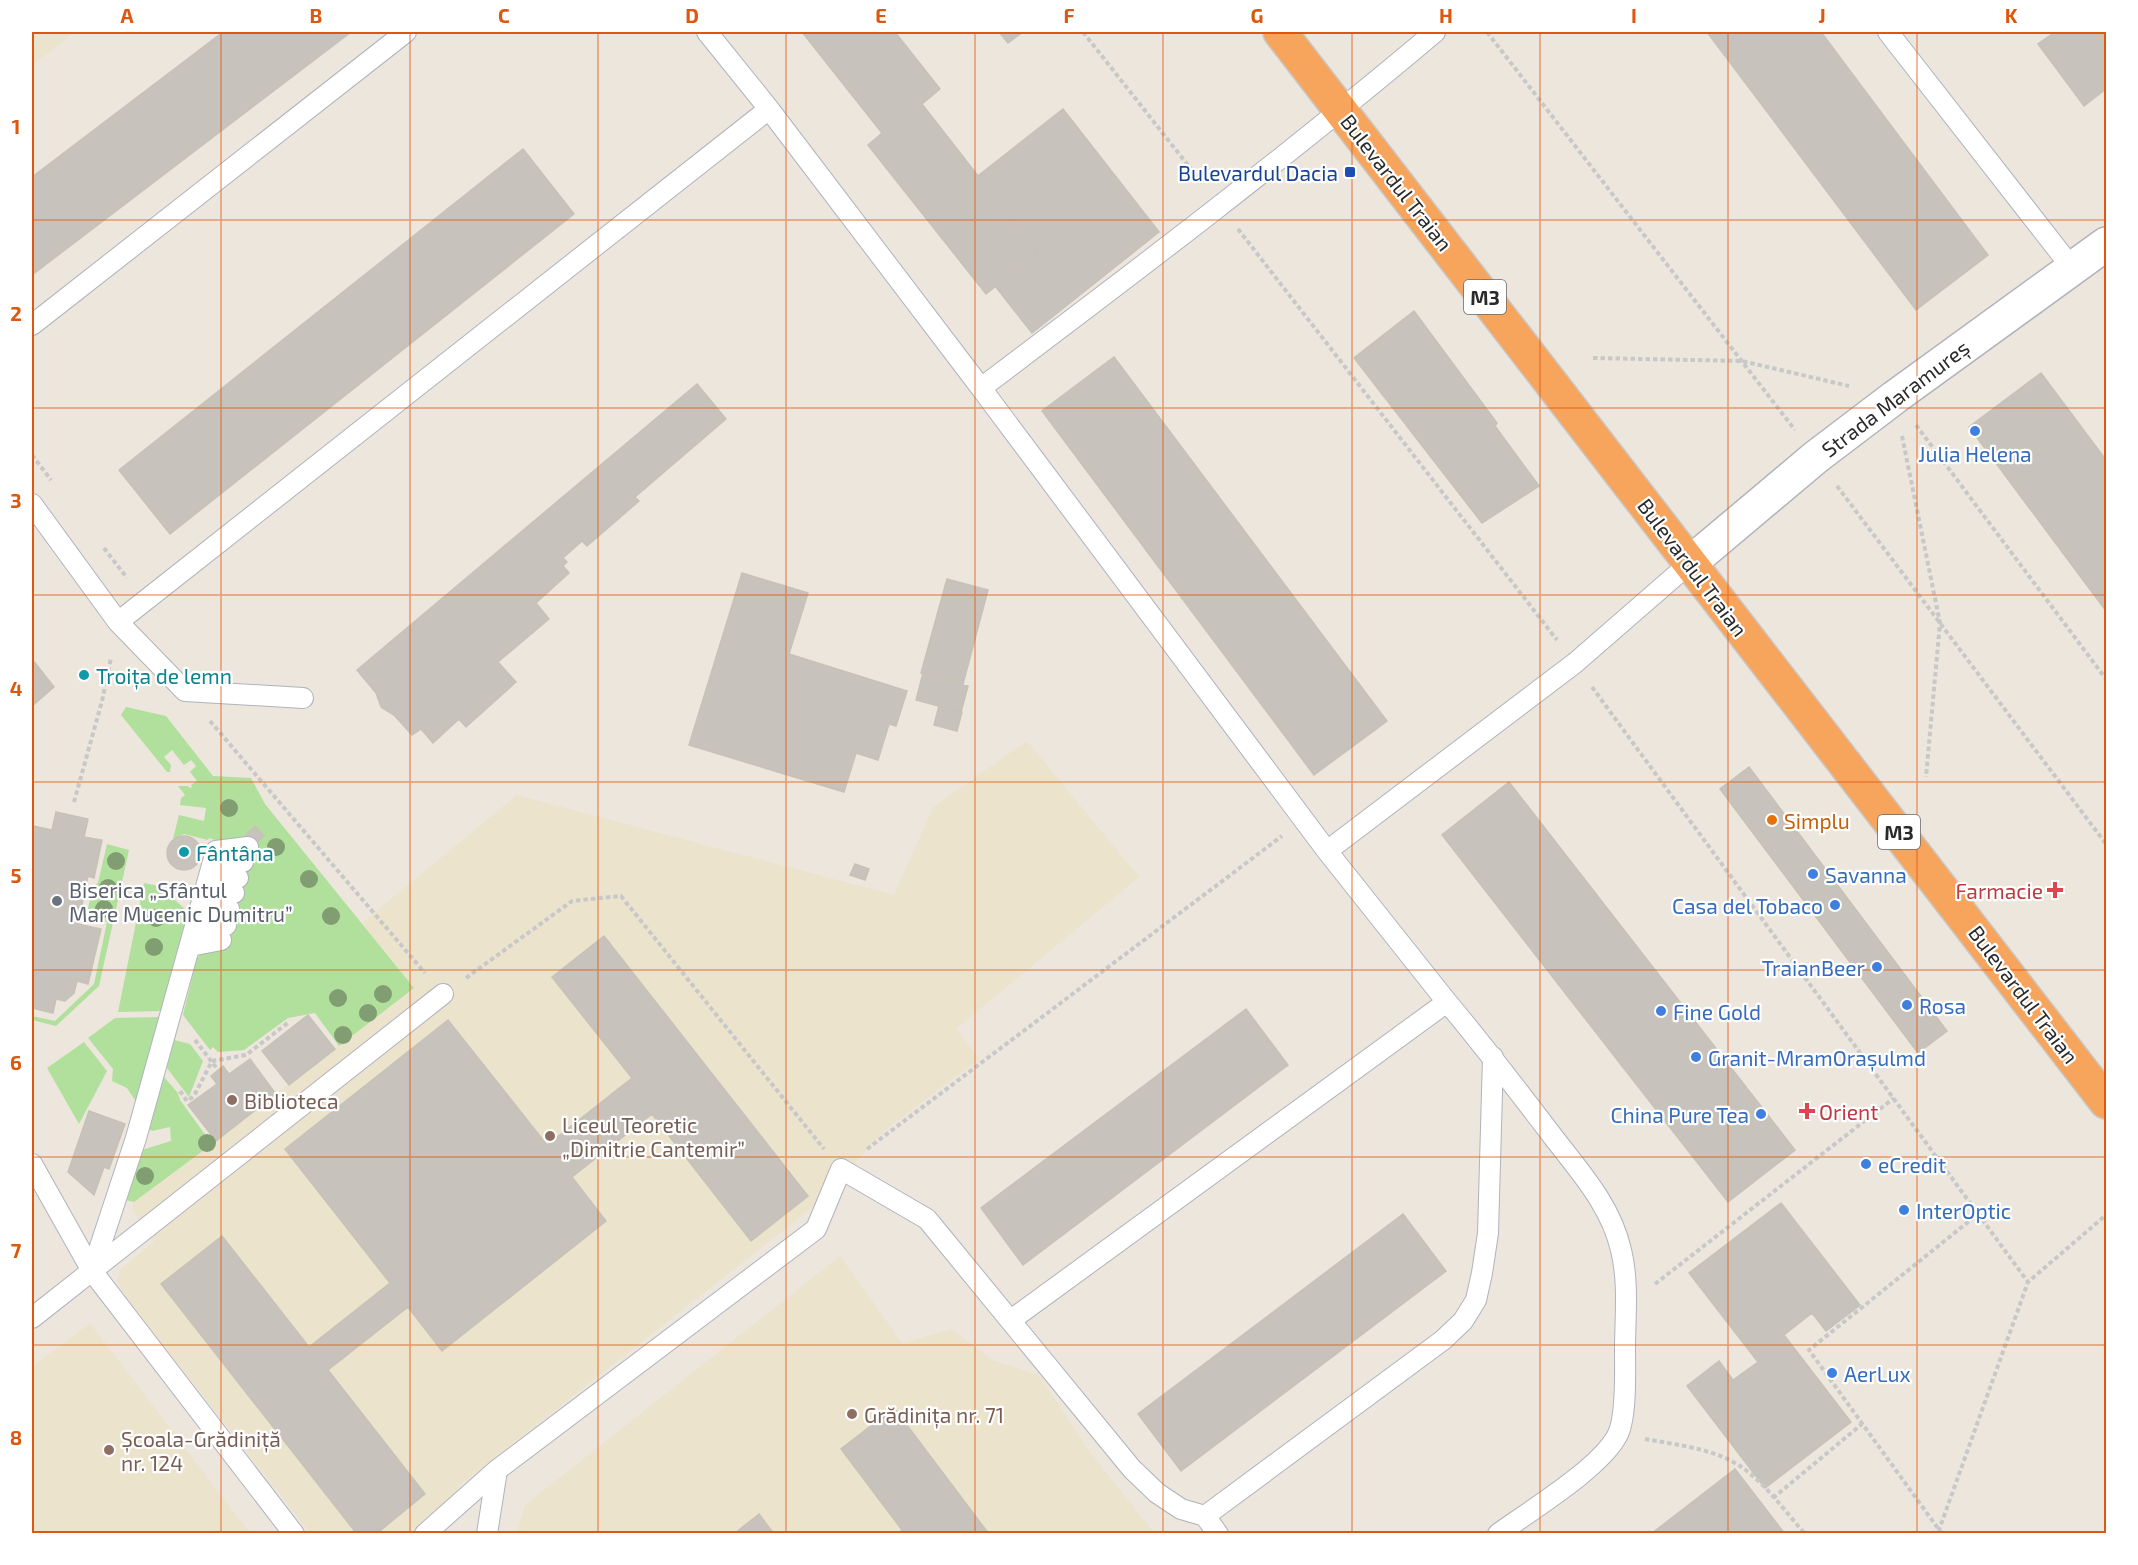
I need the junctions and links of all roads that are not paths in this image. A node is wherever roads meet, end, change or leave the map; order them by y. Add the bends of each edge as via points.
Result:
1 (406, 32) edge
2 (707, 32) edge
3 (1280, 32) edge
4 (1435, 32) edge
5 (1888, 32) edge
6 (769, 109) junction
7 (1341, 110) junction
8 (2106, 244) edge
9 (2072, 268) junction
10 (32, 325) edge
11 (981, 388) junction
12 (32, 504) edge
13 (1690, 563) junction
14 (118, 622) junction
15 (303, 698) dead end
16 (1327, 851) junction
17 (234, 894) junction
18 (201, 907) junction
19 (443, 994) road end
20 (1447, 1002) junction
21 (1493, 1057) junction
22 (2106, 1102) edge
23 (32, 1164) edge
24 (92, 1271) junction
25 (32, 1318) edge
26 (1011, 1320) junction
27 (497, 1470) junction
28 (1205, 1516) junction
29 (294, 1533) edge
30 (425, 1533) edge
31 (487, 1533) edge
32 (1218, 1533) edge
33 (1498, 1533) edge

1 - 10 lane
2 - 6 lane
3 - 7 highway, Bulevardul Traian / M3
4 - 7 lane
5 - 9 lane
6 - 11 lane
6 - 14 lane
7 - 11 lane
7 - 13 highway, Bulevardul Traian / M3
8 - 9 street, Strada Maramureș
9 - 13 street, Strada Maramureș via 1816,457
11 - 16 lane
12 - 14 lane
13 - 16 lane via 1575,663
13 - 22 highway, Bulevardul Traian / M3
14 - 15 lane via 184,691
16 - 20 lane
17 - 18 lane
17 - 18 lane
17 - 18 lane
17 - 18 lane via 216,851
18 - 24 lane via 136,1138
19 - 24 lane
20 - 21 lane
20 - 26 lane
21 - 28 lane via 1488,1233 1476,1300 1463,1321 1443,1340
21 - 33 lane via 1605,1208 1622,1252 1625,1307 1624,1406 1618,1435 1604,1454 1578,1476
23 - 24 lane
24 - 25 lane
24 - 29 lane
26 - 27 lane via 927,1219 841,1169 816,1229
26 - 28 lane via 1132,1469 1181,1509
27 - 30 lane
27 - 31 lane
28 - 32 lane

